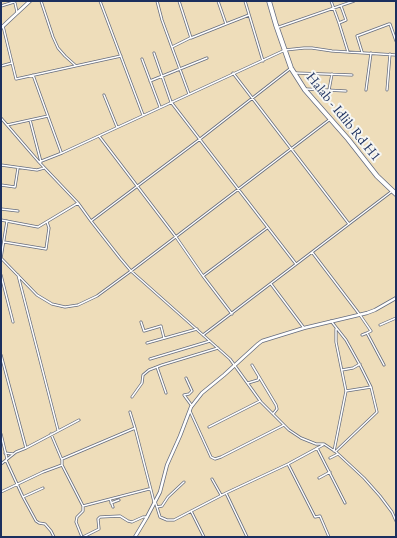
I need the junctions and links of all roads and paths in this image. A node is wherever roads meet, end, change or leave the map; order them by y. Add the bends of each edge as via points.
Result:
1 (30, 1) edge
2 (41, 1) edge
3 (100, 1) edge
4 (157, 1) edge
5 (179, 1) edge
6 (218, 1) edge
7 (245, 1) edge
8 (269, 1) edge
9 (331, 1) edge
10 (354, 1) edge
11 (14, 2) edge
12 (1, 6) edge
13 (341, 6) junction
14 (334, 8) junction
15 (18, 12) junction
16 (249, 15) junction
17 (339, 23) junction
18 (226, 24) junction
19 (2, 27) edge
20 (277, 28) junction
21 (191, 38) junction
22 (396, 40) edge
23 (172, 46) junction
24 (285, 50) junction
25 (348, 52) junction
26 (154, 53) dead end
27 (362, 53) junction
28 (371, 53) junction
29 (390, 54) junction
30 (396, 55) edge
31 (121, 56) junction
32 (207, 58) dead end
33 (142, 59) dead end
34 (263, 61) junction
35 (12, 63) junction
36 (1, 66) edge
37 (76, 66) junction
38 (180, 68) junction
39 (291, 68) junction
40 (233, 73) junction
41 (294, 73) junction
42 (332, 74) junction
43 (33, 75) junction
44 (162, 75) junction
45 (352, 75) dead end
46 (150, 81) junction
47 (304, 89) junction
48 (329, 90) junction
49 (366, 90) dead end
50 (387, 90) dead end
51 (346, 91) dead end
52 (189, 94) junction
53 (104, 95) dead end
54 (252, 98) junction
55 (171, 102) junction
56 (160, 107) junction
57 (143, 115) junction
58 (48, 116) junction
59 (1, 118) edge
60 (330, 119) junction
61 (30, 120) junction
62 (7, 125) junction
63 (117, 127) junction
64 (98, 135) junction
65 (200, 139) junction
66 (291, 149) junction
67 (62, 153) junction
68 (40, 162) junction
69 (1, 165) edge
70 (18, 168) junction
71 (44, 168) junction
72 (1, 185) edge
73 (137, 187) junction
74 (238, 189) junction
75 (394, 193) edge
76 (78, 203) junction
77 (1, 208) edge
78 (18, 211) dead end
79 (1, 220) edge
80 (7, 221) junction
81 (91, 221) junction
82 (47, 222) junction
83 (349, 224) junction
84 (268, 227) junction
85 (176, 237) junction
86 (4, 242) junction
87 (312, 252) junction
88 (1, 258) edge
89 (296, 264) junction
90 (131, 271) junction
91 (18, 275) junction
92 (1, 276) edge
93 (203, 276) junction
94 (271, 284) junction
95 (396, 298) edge
96 (232, 314) junction
97 (360, 315) junction
98 (396, 318) edge
99 (331, 321) junction
100 (13, 322) dead end
101 (141, 322) dead end
102 (380, 325) dead end
103 (304, 328) junction
104 (197, 329) junction
105 (336, 329) junction
106 (367, 333) junction
107 (203, 335) junction
108 (362, 335) dead end
109 (164, 338) junction
110 (210, 341) junction
111 (147, 343) dead end
112 (218, 348) junction
113 (1, 355) edge
114 (150, 359) dead end
115 (360, 364) junction
116 (235, 365) junction
117 (252, 365) dead end
118 (384, 365) dead end
119 (157, 367) junction
120 (342, 370) junction
121 (259, 377) junction
122 (186, 378) dead end
123 (248, 383) junction
124 (371, 387) junction
125 (346, 391) junction
126 (166, 393) dead end
127 (132, 397) dead end
128 (260, 401) junction
129 (192, 406) junction
130 (190, 411) junction
131 (130, 412) dead end
132 (273, 414) junction
133 (79, 420) dead end
134 (284, 425) junction
135 (209, 426) dead end
136 (135, 428) junction
137 (58, 430) junction
138 (1, 434) edge
139 (51, 434) junction
140 (324, 444) junction
141 (26, 448) junction
142 (317, 448) junction
143 (336, 452) junction
144 (5, 453) junction
145 (13, 454) junction
146 (330, 458) dead end
147 (6, 460) junction
148 (62, 461) junction
149 (1, 464) edge
150 (288, 464) junction
151 (62, 465) junction
152 (330, 472) junction
153 (319, 478) dead end
154 (212, 479) dead end
155 (184, 482) dead end
156 (17, 485) junction
157 (43, 488) dead end
158 (150, 490) junction
159 (1, 492) edge
160 (226, 493) junction
161 (221, 495) junction
162 (23, 497) junction
163 (110, 499) junction
164 (119, 500) dead end
165 (155, 502) junction
166 (112, 503) junction
167 (346, 503) dead end
168 (83, 506) junction
169 (113, 507) dead end
170 (157, 507) junction
171 (191, 511) junction
172 (147, 517) junction
173 (396, 521) edge
174 (54, 537) edge
175 (83, 537) edge
176 (135, 537) edge
177 (204, 537) edge
178 (246, 537) edge
179 (329, 537) edge

1 - 15 street
2 - 37 street via 58,48
3 - 31 street
4 - 23 street
5 - 21 street
6 - 18 street
7 - 16 street
8 - 20 highway, Halab - Idlib Rd H1
9 - 14 street
10 - 13 street
11 - 12 street
11 - 15 street
13 - 14 street
13 - 17 street via 346,20
14 - 17 street
14 - 20 street
15 - 19 street
16 - 18 street
16 - 34 street
17 - 25 street
18 - 21 street
19 - 35 street
20 - 24 highway, Halab - Idlib Rd H1
21 - 23 street
22 - 27 street via 390,24 357,36
23 - 38 street
24 - 25 street via 312,48
24 - 34 street
24 - 39 highway, Halab - Idlib Rd H1
25 - 27 street
26 - 44 street
27 - 28 street
28 - 29 street
28 - 49 street
29 - 30 street
29 - 50 street
31 - 37 street
31 - 57 street
32 - 38 street
33 - 46 street
34 - 40 street
35 - 36 street
35 - 43 street via 16,79
37 - 43 street
38 - 44 street
38 - 52 street
39 - 41 highway, Halab - Idlib Rd H1
39 - 54 street
40 - 52 street
40 - 54 street
41 - 42 street
41 - 47 highway, Halab - Idlib Rd H1
42 - 45 street
42 - 48 street
43 - 58 street
44 - 46 street
44 - 55 street
46 - 56 street
47 - 48 street
47 - 60 highway, Halab - Idlib Rd H1
48 - 51 street
52 - 55 street
53 - 63 street
54 - 65 street
54 - 66 street
55 - 56 street
55 - 65 street
56 - 57 street
57 - 63 street
58 - 61 street
58 - 67 street
59 - 62 street
60 - 66 street
60 - 75 highway, Halab - Idlib Rd H1
61 - 62 street
61 - 68 street
62 - 68 street
63 - 64 street
64 - 67 street
64 - 73 street
65 - 73 street
65 - 74 street
66 - 74 street
66 - 83 street
67 - 68 street
68 - 71 street
69 - 70 street
70 - 71 street
70 - 72 street via 15,188
71 - 76 street
73 - 81 street
73 - 85 street
74 - 84 street
74 - 85 street
75 - 83 street
76 - 81 street
76 - 82 street
77 - 78 street
79 - 80 street
80 - 82 street via 38,227
80 - 86 street
81 - 90 street
82 - 86 street via 49,228 46,249
83 - 87 street
84 - 89 street
84 - 93 street
85 - 90 street
85 - 93 street
86 - 88 street
87 - 89 street
87 - 97 street
88 - 91 street
89 - 94 street
90 - 91 street via 97,296 78,305 65,307 37,296
90 - 104 street
91 - 137 street
92 - 100 street
93 - 96 street
94 - 96 street
94 - 103 street
95 - 97 street
96 - 107 street
97 - 99 street
97 - 106 street via 372,332
98 - 102 street
99 - 103 street
99 - 105 street
101 - 109 street via 144,331 161,326
103 - 116 street via 262,341
104 - 107 street
104 - 109 street
105 - 115 street via 346,340
105 - 120 street
106 - 108 street
106 - 118 street
107 - 110 street
109 - 111 street
110 - 112 street
110 - 114 street
112 - 116 street
112 - 119 street
113 - 141 street
115 - 120 street
115 - 124 street
116 - 123 street
116 - 129 street
117 - 121 street
119 - 126 street
119 - 127 street via 143,375 142,383
120 - 125 street
121 - 123 street via 258,380
121 - 132 street via 277,409
122 - 129 street via 192,391 184,395
123 - 128 street
124 - 125 street
124 - 143 street via 377,412
125 - 143 street
128 - 132 street
128 - 135 street
129 - 130 street
130 - 134 street via 211,457 215,458
130 - 165 street via 167,465
131 - 136 street
132 - 134 street
133 - 137 street
134 - 140 street via 301,438 316,444
136 - 148 street
136 - 158 street
137 - 139 street
138 - 144 street
139 - 141 street
139 - 148 street
140 - 142 street
140 - 143 street
141 - 145 street
142 - 150 street
142 - 152 street
143 - 146 street
143 - 173 street via 380,496
144 - 145 street
144 - 147 street
145 - 147 street
147 - 149 street
147 - 156 street
148 - 151 street
150 - 160 street
150 - 179 street via 315,516 320,516
151 - 156 street
151 - 168 street
152 - 153 street
152 - 167 street
154 - 161 street
155 - 170 street via 162,506
156 - 159 street
156 - 162 street
157 - 162 street
158 - 163 street
158 - 165 street
160 - 161 street
160 - 178 street
161 - 171 street
162 - 174 street via 36,521 45,524
163 - 166 street
163 - 168 street
164 - 166 street
165 - 170 street
165 - 172 street
166 - 169 street
168 - 175 street via 83,511 76,522
170 - 171 street via 160,517 167,520 174,520
171 - 177 street
172 - 175 street via 132,522 120,516 100,517 98,530
172 - 176 street

